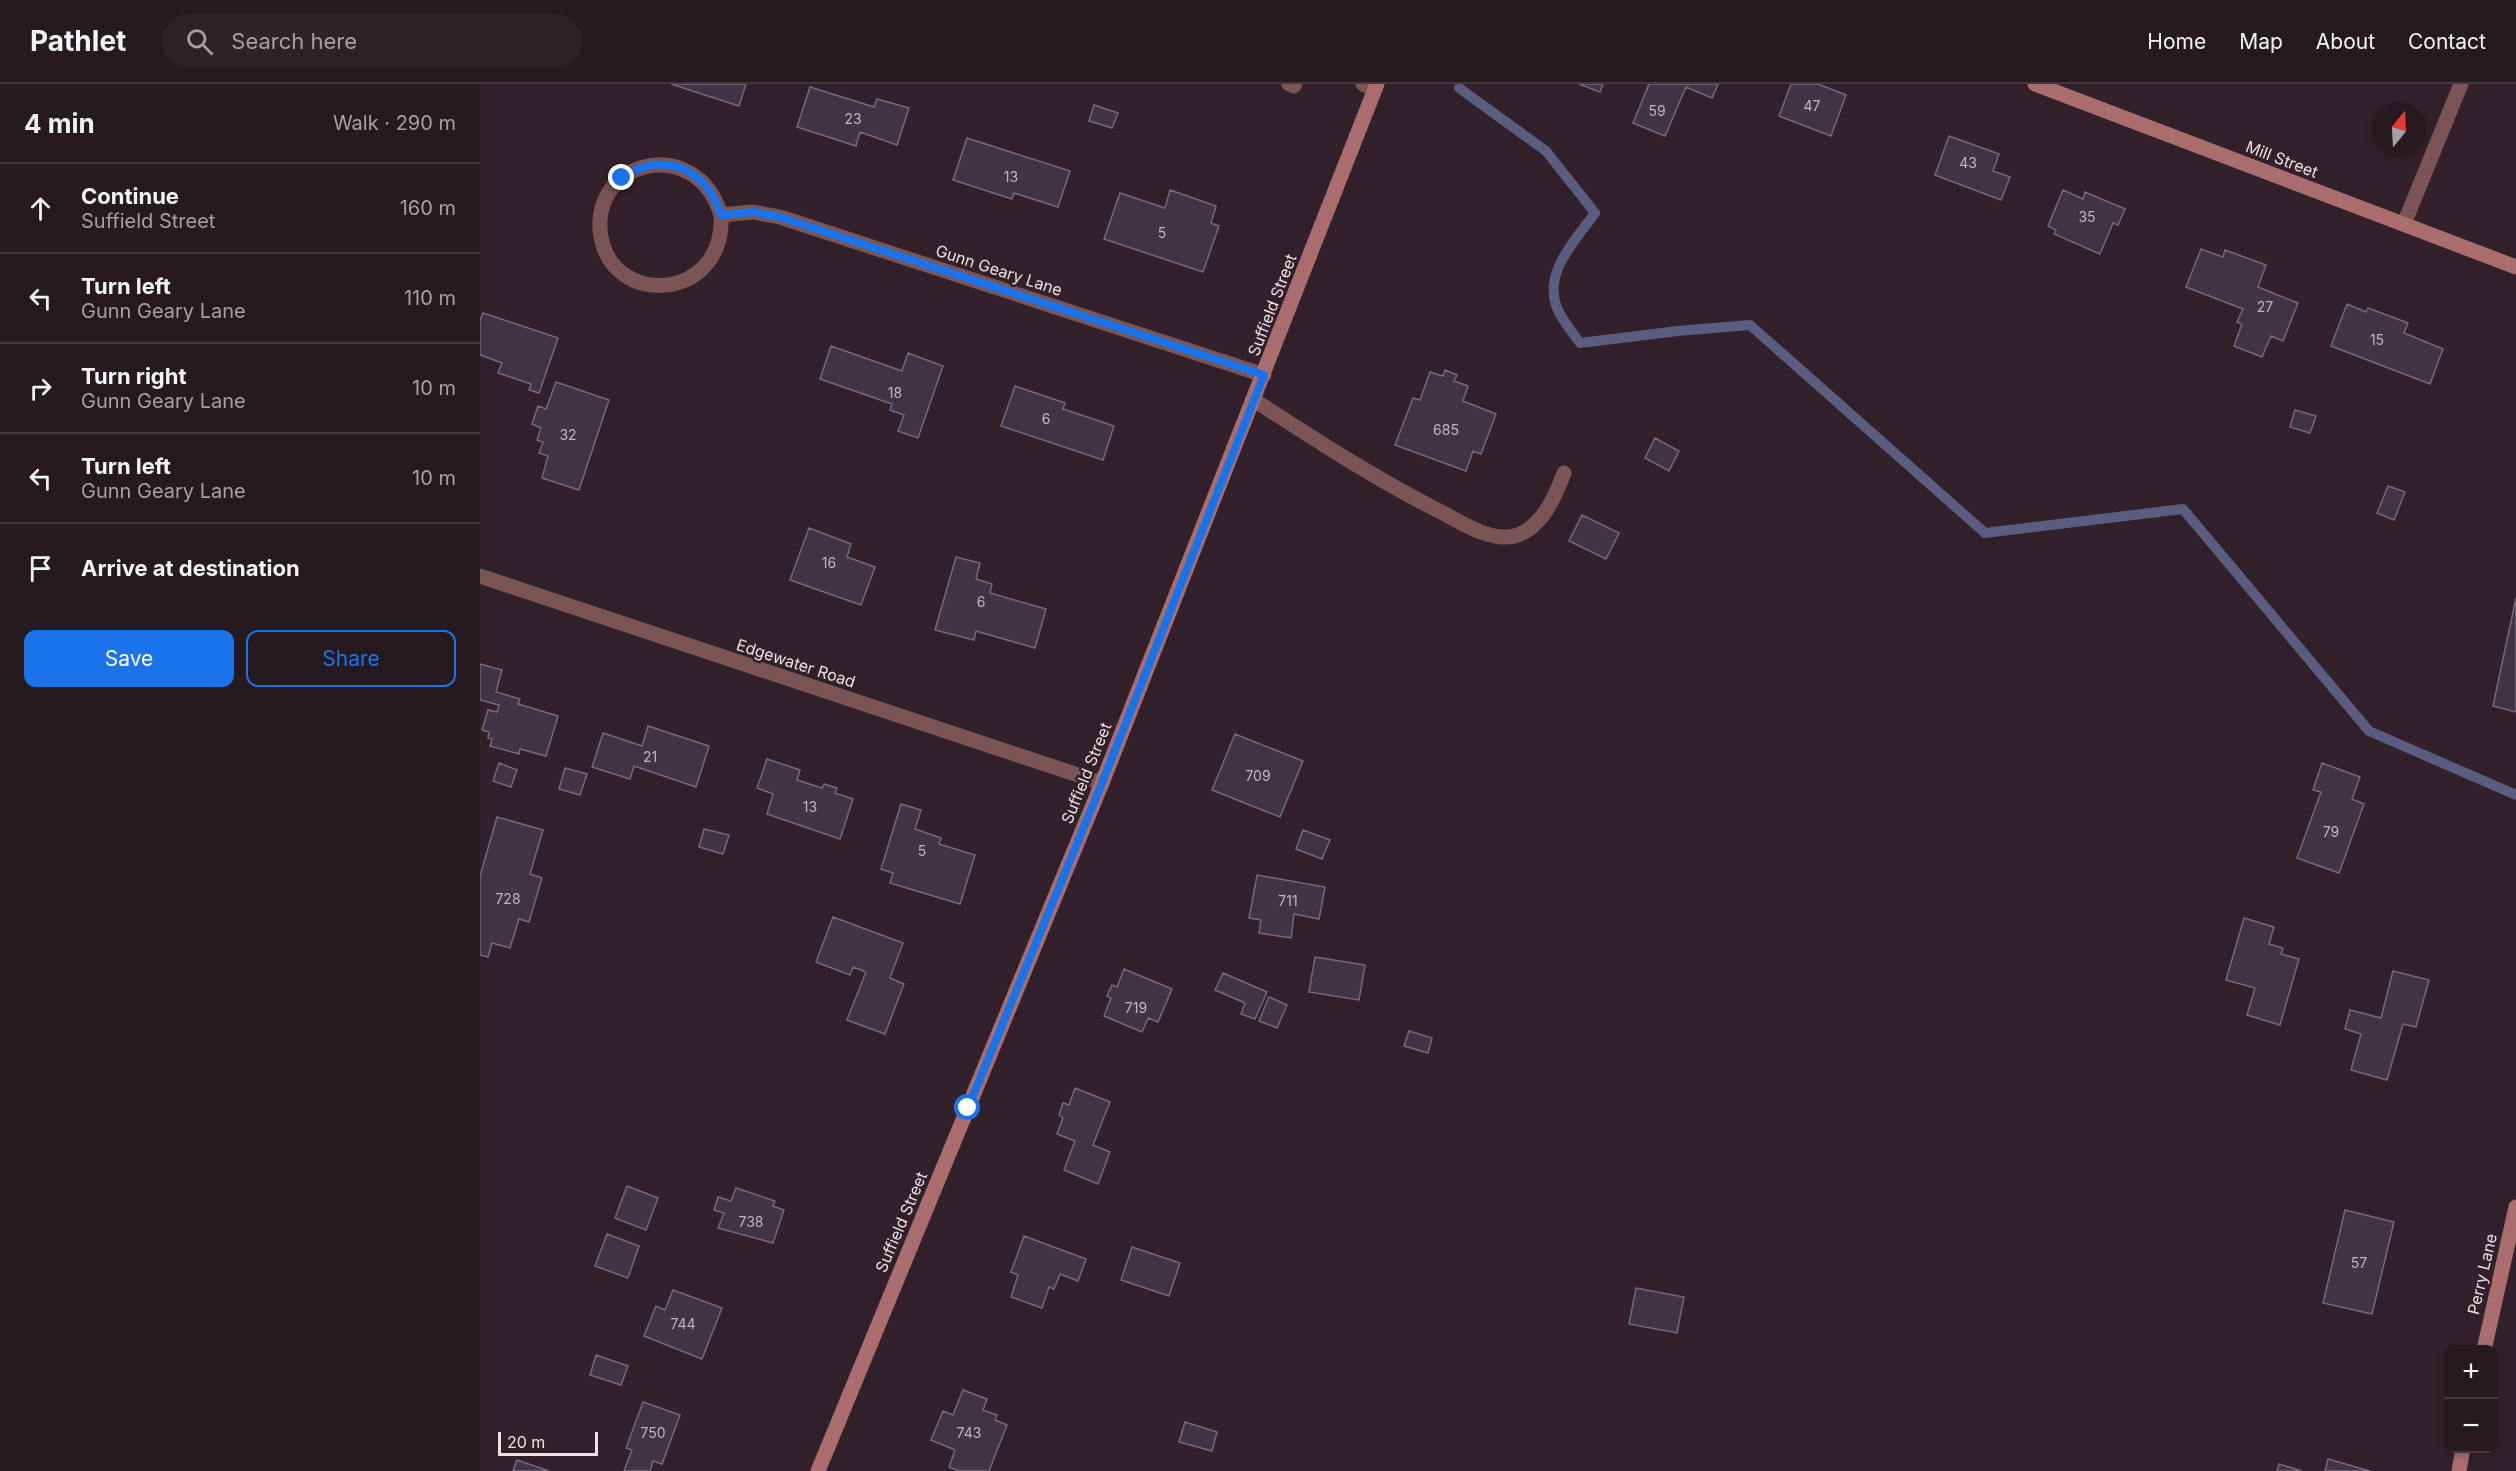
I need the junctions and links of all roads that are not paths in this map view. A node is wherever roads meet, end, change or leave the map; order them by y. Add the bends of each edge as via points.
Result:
1 (1289, 84) edge
2 (1295, 84) edge
3 (2035, 84) edge
4 (2461, 84) edge
5 (1372, 86) edge
6 (721, 215) junction
7 (2404, 224) junction
8 (2516, 267) edge
9 (1264, 375) junction
10 (1254, 400) junction
11 (1564, 473) dead end
12 (480, 576) edge
13 (1102, 783) junction
14 (2516, 1207) edge
15 (2485, 1345) edge
16 (2462, 1453) edge
17 (818, 1471) edge
18 (2459, 1471) edge

1 - 2 street
3 - 7 main road, Mill Street
4 - 7 street
5 - 9 main road, Suffield Street
6 - 6 street via 713,193 687,170 665,164 643,167 622,178 608,195 600,217 602,240 612,261 629,276 650,285 674,284 695,276 711,259 720,238
6 - 9 street, Gunn Geary Lane via 753,212 780,217
7 - 8 main road, Mill Street
9 - 10 main road, Suffield Street
10 - 11 street via 1426,505 1475,530 1503,537 1528,531 1554,500
10 - 13 main road, Suffield Street
12 - 13 street, Edgewater Road
13 - 17 main road, Suffield Street
14 - 15 main road, Perry Lane
16 - 18 main road

